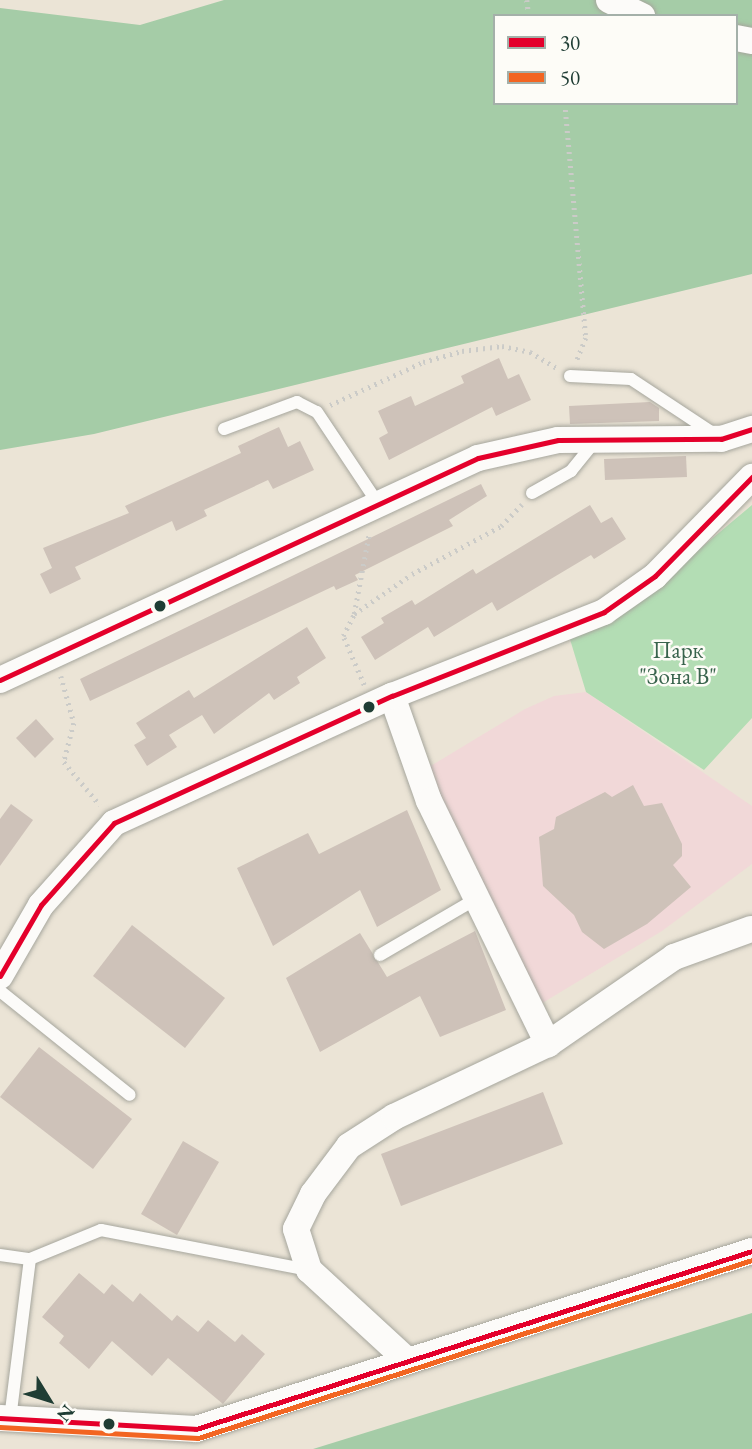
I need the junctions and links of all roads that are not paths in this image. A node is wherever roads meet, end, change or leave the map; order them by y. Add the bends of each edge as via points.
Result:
1 (609, 0) edge
2 (638, 14) edge
3 (570, 376) road end
4 (223, 429) dead end
5 (752, 429) edge
6 (721, 439) junction
7 (595, 441) junction
8 (752, 477) edge
9 (532, 493) road end
10 (377, 502) junction
11 (0, 680) edge
12 (383, 701) junction
13 (474, 900) junction
14 (751, 930) edge
15 (380, 955) dead end
16 (0, 976) edge
17 (0, 991) edge
18 (548, 1044) junction
19 (130, 1095) dead end
20 (752, 1251) edge
21 (0, 1255) edge
22 (30, 1259) junction
23 (309, 1270) junction
24 (408, 1361) junction
25 (5, 1419) edge

1 - 2 street
3 - 6 lane via 631,379
4 - 10 lane via 297,402 317,412
5 - 6 street
6 - 7 street
7 - 9 lane via 571,471
7 - 10 street via 558,439 478,458
8 - 12 street via 628,598 570,628
10 - 11 street
12 - 13 street
12 - 16 street via 114,823 41,905
13 - 15 lane
13 - 18 street
14 - 18 street via 674,957
17 - 19 lane
18 - 23 street via 394,1117 349,1146 313,1194 296,1229
20 - 24 street
21 - 22 lane
22 - 23 lane via 101,1230
22 - 25 lane
23 - 24 street
24 - 25 street via 196,1429

